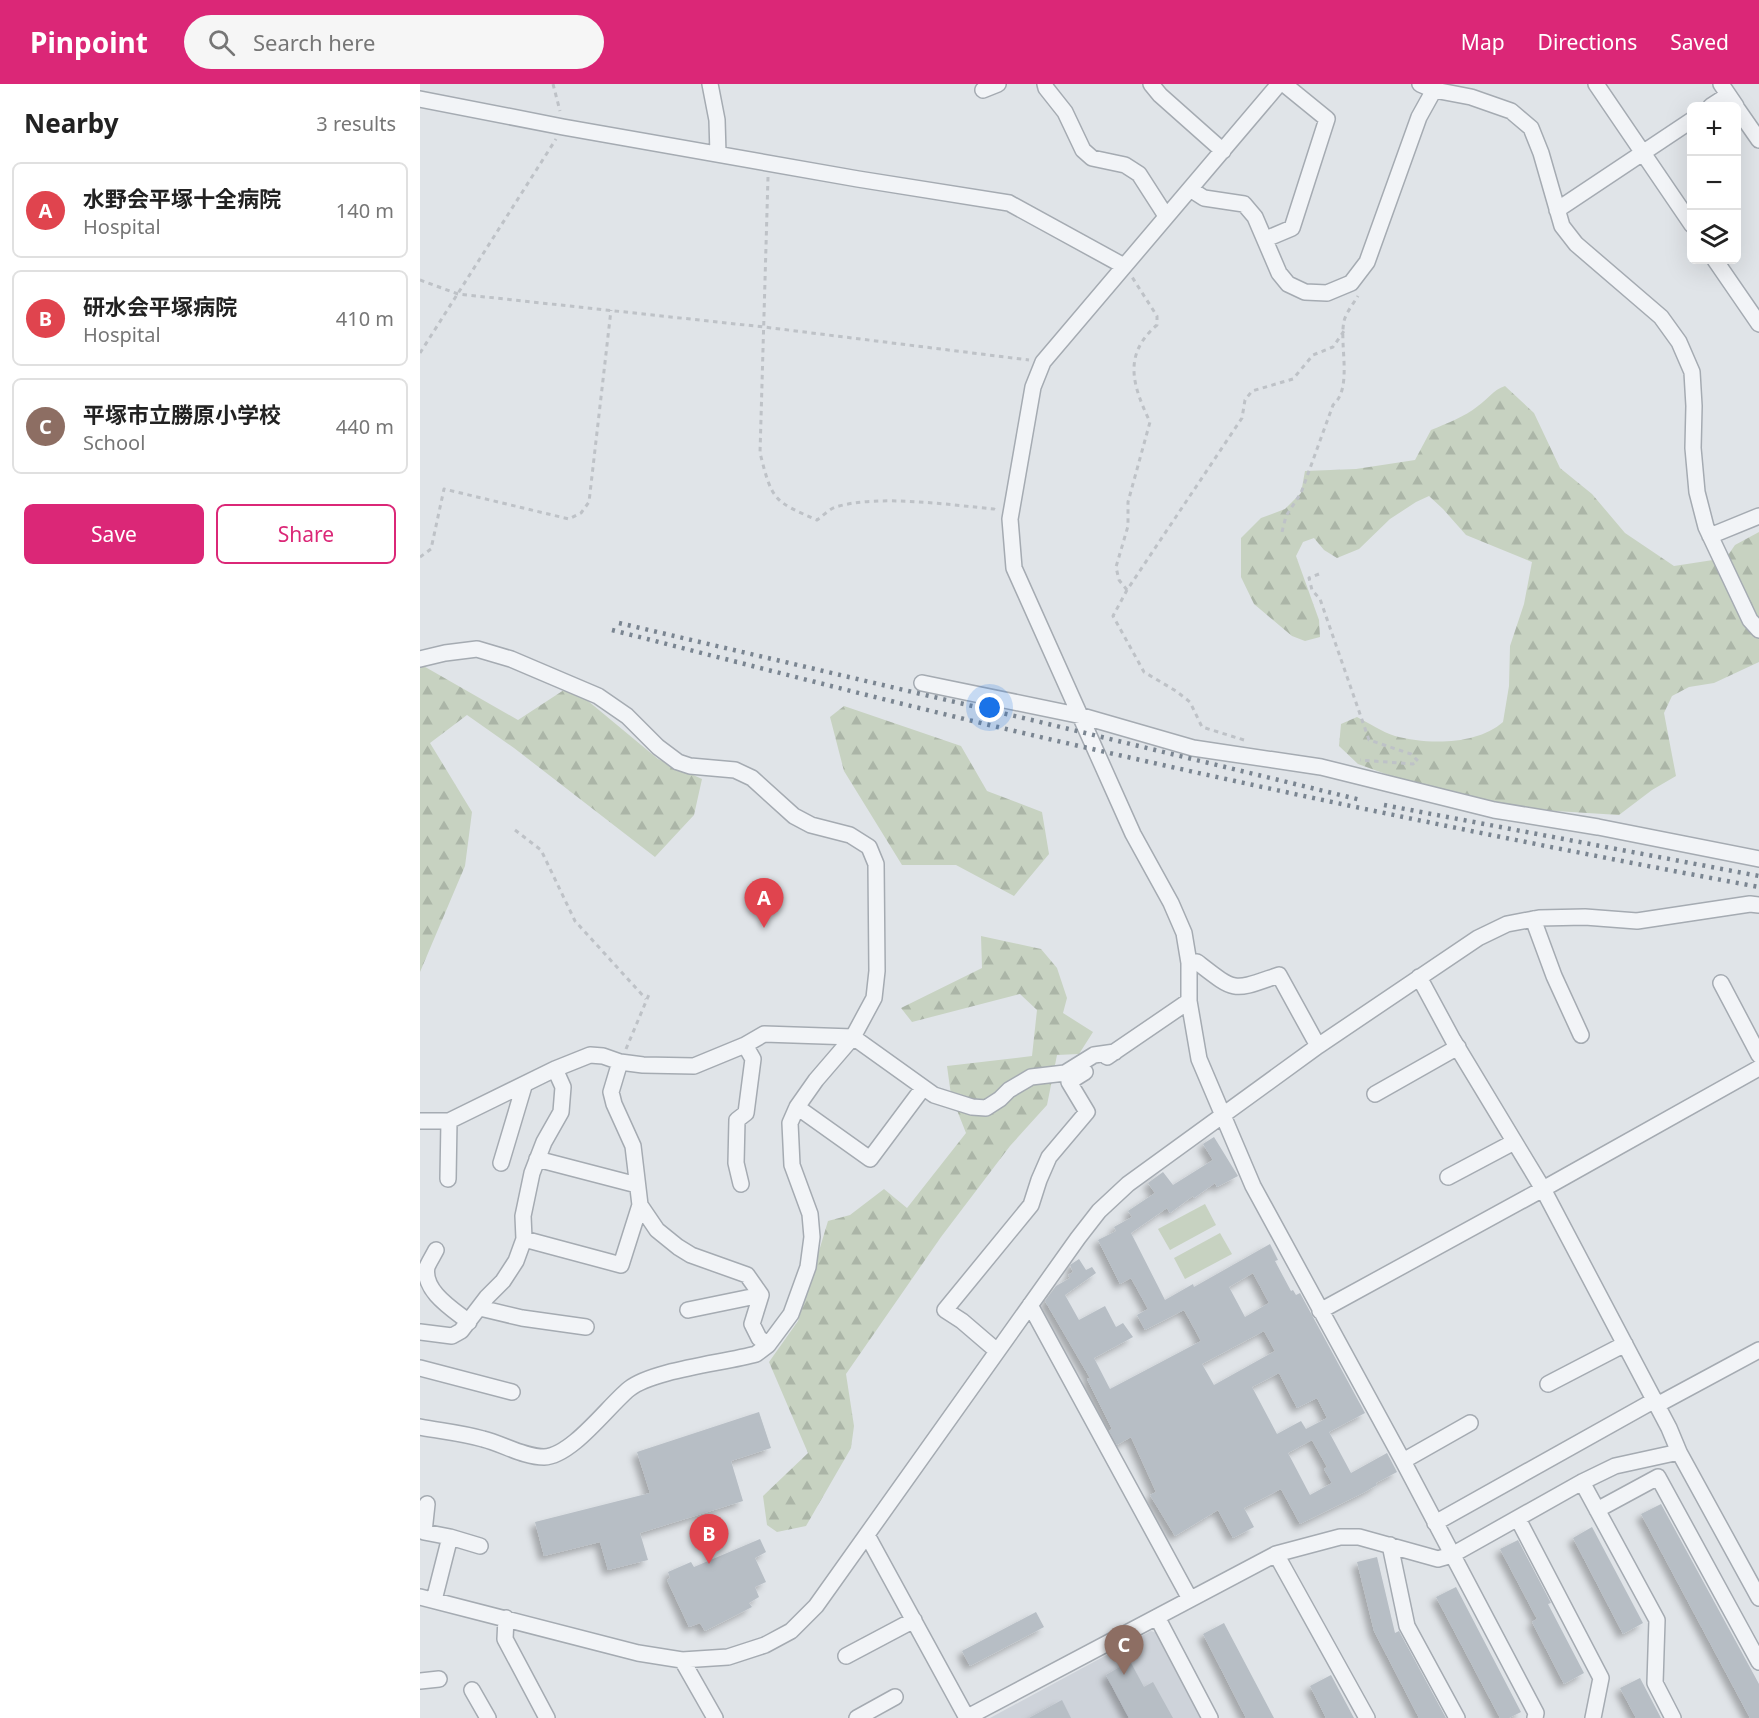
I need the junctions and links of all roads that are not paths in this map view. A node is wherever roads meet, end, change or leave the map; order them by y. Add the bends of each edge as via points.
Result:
1 (710, 84) edge
2 (998, 84) edge
3 (1045, 84) edge
4 (1151, 84) edge
5 (1279, 84) edge
6 (1284, 84) edge
7 (1596, 84) edge
8 (1427, 87) edge
9 (982, 90) dead end
10 (1730, 98) edge
11 (420, 99) edge
12 (1687, 123) edge
13 (1759, 140) edge
14 (1222, 150) junction
15 (1643, 153) junction
16 (718, 154) junction
17 (1190, 189) junction
18 (1557, 210) junction
19 (1166, 216) junction
20 (1687, 218) edge
21 (1266, 239) junction
22 (1718, 264) edge
23 (1124, 266) junction
24 (1759, 324) edge
25 (1759, 516) edge
26 (1710, 536) junction
27 (1759, 630) edge
28 (420, 659) edge
29 (921, 683) dead end
30 (1082, 716) junction
31 (1759, 860) edge
32 (1759, 905) edge
33 (1533, 919) junction
34 (1189, 963) junction
35 (1419, 977) junction
36 (1721, 983) dead end
37 (1189, 1001) junction
38 (1581, 1035) dead end
39 (853, 1037) junction
40 (745, 1045) junction
41 (1318, 1046) junction
42 (1458, 1047) junction
43 (1115, 1052) junction
44 (1759, 1055) edge
45 (620, 1062) junction
46 (1759, 1068) edge
47 (555, 1069) junction
48 (524, 1086) junction
49 (923, 1088) junction
50 (1375, 1094) dead end
51 (798, 1107) junction
52 (1222, 1117) junction
53 (420, 1121) edge
54 (449, 1121) junction
55 (1514, 1142) junction
56 (537, 1159) junction
57 (501, 1163) dead end
58 (1448, 1177) dead end
59 (448, 1179) dead end
60 (741, 1184) dead end
61 (637, 1185) junction
62 (1543, 1189) junction
63 (639, 1206) junction
64 (524, 1239) junction
65 (436, 1250) dead end
66 (760, 1295) junction
67 (1030, 1305) junction
68 (480, 1308) junction
69 (688, 1310) dead end
70 (1320, 1311) junction
71 (469, 1322) junction
72 (586, 1327) dead end
73 (420, 1332) edge
74 (1625, 1344) junction
75 (768, 1345) junction
76 (1759, 1350) edge
77 (997, 1351) junction
78 (420, 1368) edge
79 (1548, 1384) dead end
80 (512, 1392) dead end
81 (1656, 1402) junction
82 (1470, 1423) dead end
83 (420, 1427) edge
84 (1679, 1452) junction
85 (1402, 1461) junction
86 (1582, 1482) junction
87 (428, 1504) dead end
88 (1597, 1510) junction
89 (1518, 1519) junction
90 (1436, 1523) junction
91 (867, 1535) junction
92 (450, 1537) junction
93 (1390, 1545) junction
94 (480, 1546) dead end
95 (1276, 1554) junction
96 (1452, 1555) junction
97 (427, 1598) edge
98 (1759, 1598) edge
99 (1190, 1599) junction
100 (1157, 1617) junction
101 (506, 1618) junction
102 (914, 1620) junction
103 (846, 1656) dead end
104 (682, 1660) junction
105 (1759, 1662) edge
106 (439, 1679) dead end
107 (420, 1681) edge
108 (472, 1690) dead end
109 (895, 1696) dead end
110 (488, 1718) edge
111 (547, 1718) edge
112 (715, 1718) edge
113 (857, 1718) edge
114 (967, 1718) edge
115 (1210, 1718) edge
116 (1367, 1718) edge
117 (1457, 1718) edge
118 (1535, 1718) edge
119 (1593, 1718) edge
120 (1673, 1718) edge

1 - 16 street
2 - 9 street
3 - 19 street via 1065,112 1083,150 1092,159 1125,165 1139,174
4 - 14 street
5 - 14 street
6 - 21 street via 1327,119 1292,228
7 - 15 street
8 - 18 street via 1511,111 1531,128
8 - 21 street via 1367,262 1351,283 1327,293 1305,292 1288,284 1279,273
10 - 13 street
11 - 16 street
12 - 15 street
14 - 17 street
15 - 18 street
15 - 20 street
16 - 23 street via 1009,203
17 - 19 street
17 - 21 street via 1204,198 1244,204
18 - 26 street via 1562,226 1576,244 1661,317 1679,342 1692,372 1697,492
19 - 23 street
22 - 24 street
23 - 30 street via 1043,362 1033,387 1010,519 1014,567
25 - 26 street
26 - 27 street via 1750,620
28 - 39 street via 477,650 511,659 598,696 627,716 678,762 735,770 752,778 794,816 811,825 850,835 869,847 876,864 877,971 874,998
29 - 30 street
30 - 31 street via 1193,748 1321,767 1494,810
30 - 34 street via 1133,834 1184,933
32 - 33 street via 1637,921
33 - 35 street via 1507,924 1478,938
33 - 38 street
34 - 37 street
34 - 41 street via 1197,962 1226,984 1239,988 1279,975
35 - 41 street
35 - 42 street
36 - 44 street
37 - 43 street
37 - 52 street via 1199,1059
39 - 40 street via 764,1034
39 - 49 street
39 - 51 street
40 - 45 street via 694,1066
40 - 60 street via 753,1059 746,1113 737,1120 736,1163
41 - 52 street
42 - 50 street
42 - 55 street
43 - 49 street via 1094,1055 1065,1073 1031,1077 986,1108 934,1095
43 - 77 street via 1069,1082 1087,1112 1049,1157 1031,1205 945,1310
45 - 47 street via 590,1055
45 - 61 street via 611,1092 633,1146
46 - 62 street
47 - 48 street
47 - 56 street via 563,1087 561,1112
48 - 54 street
48 - 57 street
49 - 51 street via 870,1159
51 - 75 street via 790,1123 792,1165 810,1214 812,1237 808,1267 791,1314
52 - 67 street via 1128,1184 1099,1211
52 - 70 street via 1253,1186
53 - 54 street
54 - 59 street
55 - 58 street
55 - 62 street
56 - 61 street
56 - 64 street via 523,1216
61 - 63 street
62 - 70 street
62 - 74 street
63 - 64 street via 621,1265
63 - 66 street via 657,1230 678,1247 747,1275
64 - 68 street via 516,1261
65 - 71 street via 428,1265 430,1285 442,1301
66 - 69 street
66 - 75 street via 752,1324
67 - 77 street
67 - 99 street
68 - 71 street
68 - 72 street
70 - 85 street
71 - 73 street via 452,1336
74 - 79 street
74 - 81 street
75 - 83 street via 756,1354 663,1374 630,1388 560,1454 531,1455 482,1439
76 - 81 street
77 - 91 street
78 - 80 street
81 - 84 street
81 - 90 street
82 - 85 street
84 - 86 street via 1615,1466
84 - 98 street
85 - 90 street
86 - 88 street
86 - 89 street
87 - 92 street via 424,1532
88 - 105 street via 1658,1477
88 - 120 street via 1657,1620 1655,1683
89 - 96 street
89 - 119 street via 1601,1678
90 - 96 street
91 - 102 street
91 - 104 street via 816,1606 791,1630 765,1645 728,1657
92 - 94 street
92 - 97 street
93 - 95 street via 1359,1537 1340,1537
93 - 96 street via 1438,1559
93 - 117 street via 1407,1626
95 - 99 street
95 - 116 street
96 - 118 street via 1536,1713
97 - 101 street
99 - 100 street
100 - 114 street
100 - 115 street
101 - 104 street via 638,1653
101 - 111 street via 505,1639
102 - 103 street
102 - 114 street
104 - 112 street
106 - 107 street
108 - 110 street
109 - 113 street

